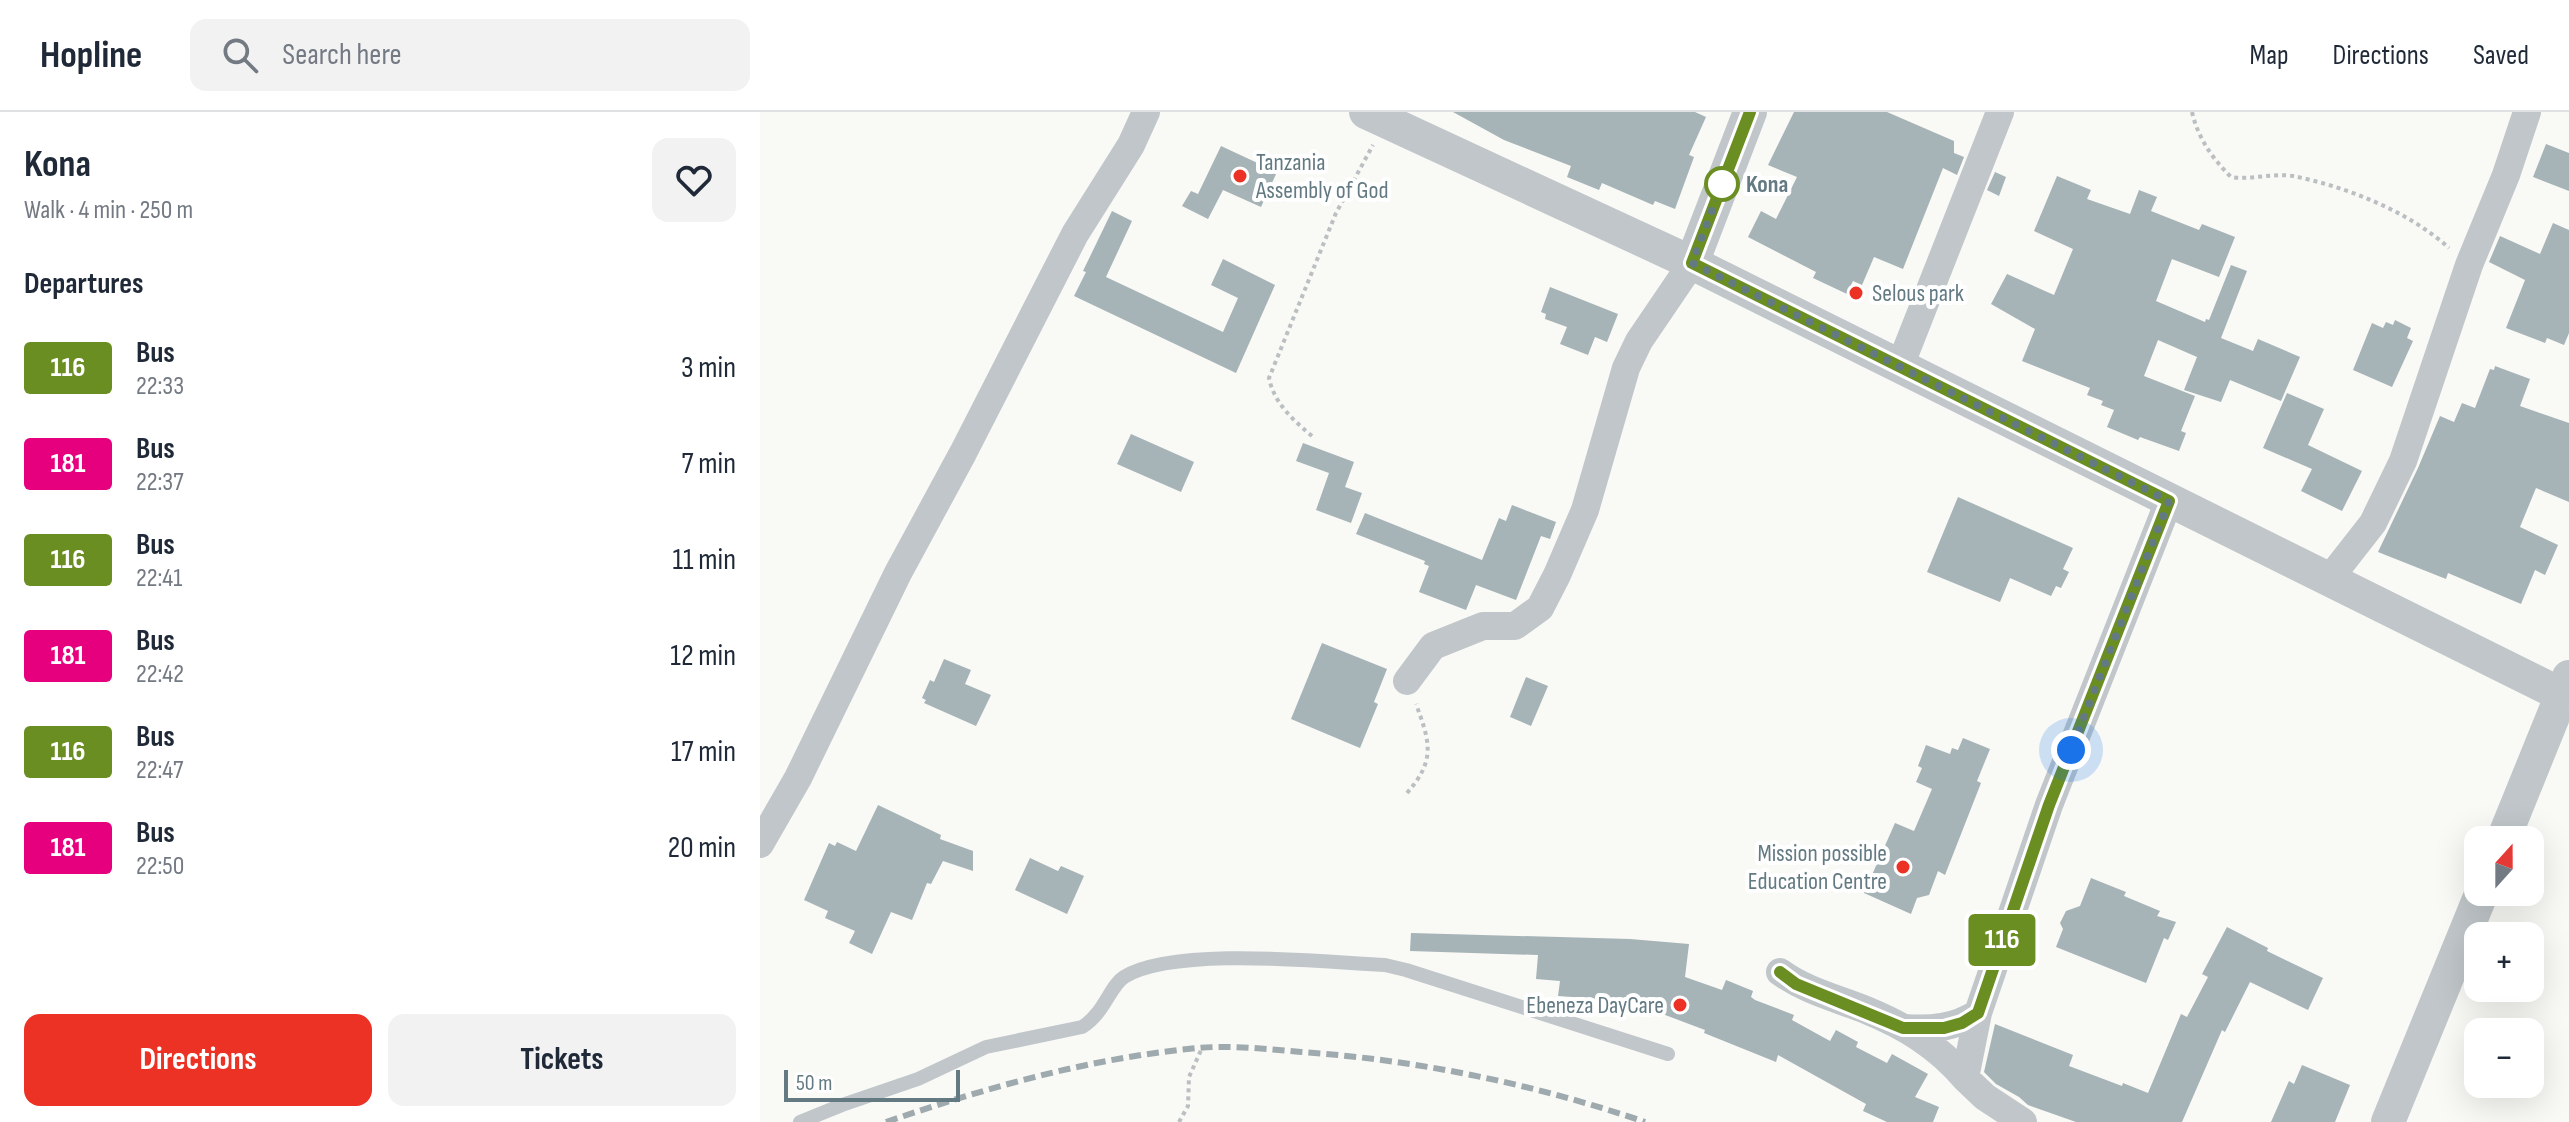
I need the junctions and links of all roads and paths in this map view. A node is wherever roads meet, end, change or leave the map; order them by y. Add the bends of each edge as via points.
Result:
1 (1146, 112) edge
2 (1750, 112) edge
3 (2000, 112) edge
4 (2192, 112) edge
5 (2527, 112) edge
6 (1376, 116) edge
7 (1692, 263) junction
8 (2469, 265) junction
9 (1900, 366) junction
10 (1312, 436) dead end
11 (2169, 501) junction
12 (2330, 578) junction
13 (1407, 681) joint
14 (2565, 686) edge
15 (1407, 793) dead end
16 (2509, 826) edge
17 (760, 844) edge
18 (2476, 906) edge
19 (1780, 972) dead end
20 (1978, 1013) junction
21 (1903, 1028) junction
22 (1202, 1048) dead end
23 (1668, 1054) dead end
24 (1965, 1078) junction
25 (800, 1122) edge
26 (1179, 1122) edge
27 (2023, 1122) edge
28 (2388, 1122) edge

1 - 17 street via 1075,234
2 - 7 street
3 - 9 street
4 - 8 path via 2213,159 2231,177 2290,176 2368,198 2433,233
5 - 8 street
6 - 7 street
6 - 10 path via 1269,378 1285,411
7 - 9 street
7 - 13 street via 1626,368 1585,510 1540,608 1515,626 1483,626 1433,646
8 - 12 street via 2403,461 2373,523
9 - 11 street
11 - 12 street
11 - 20 street via 2049,805
12 - 14 street
13 - 15 path via 1429,742 1419,780
14 - 16 street
18 - 28 street
19 - 21 street via 1796,984
20 - 21 street via 1944,1028
20 - 24 street
21 - 24 street via 1949,1059
22 - 26 path
23 - 25 lane via 1385,965 1204,960 1140,969 1120,979 1093,1020 1082,1027 986,1047 918,1079
24 - 27 street

